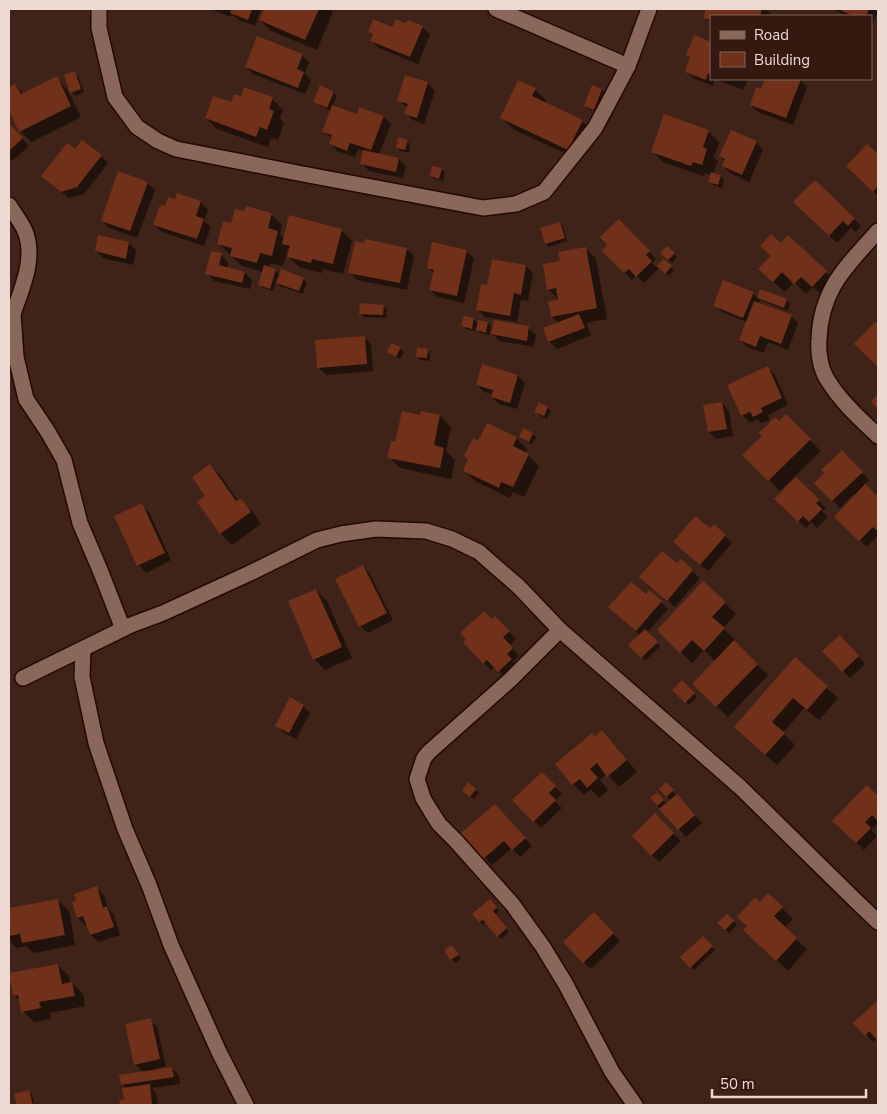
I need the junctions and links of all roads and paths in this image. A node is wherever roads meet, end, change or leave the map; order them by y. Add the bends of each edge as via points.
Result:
1 (99, 9) edge
2 (496, 9) edge
3 (648, 9) edge
4 (628, 66) junction
5 (9, 205) edge
6 (878, 231) edge
7 (11, 310) edge
8 (878, 436) edge
9 (123, 629) junction
10 (560, 630) junction
11 (83, 648) junction
12 (23, 678) dead end
13 (878, 922) edge
14 (246, 1105) edge
15 (635, 1105) edge

1 - 4 street via 99,28 115,97 137,127 158,141 176,149 482,208 516,204 544,192 595,128
2 - 4 street
3 - 4 street
5 - 7 street via 25,231 29,247 27,273
6 - 8 street via 842,271 828,295 819,323 818,353 826,378 842,400
7 - 9 street via 16,357 26,399 64,460 80,524
9 - 10 street via 317,540 376,529 426,531 479,552 520,587
9 - 11 street
10 - 13 street via 740,787
10 - 15 street via 510,680 428,752 418,779 423,798 439,824 513,905 543,947 612,1072
11 - 12 street
11 - 14 street via 82,677 96,744 125,829 171,945

